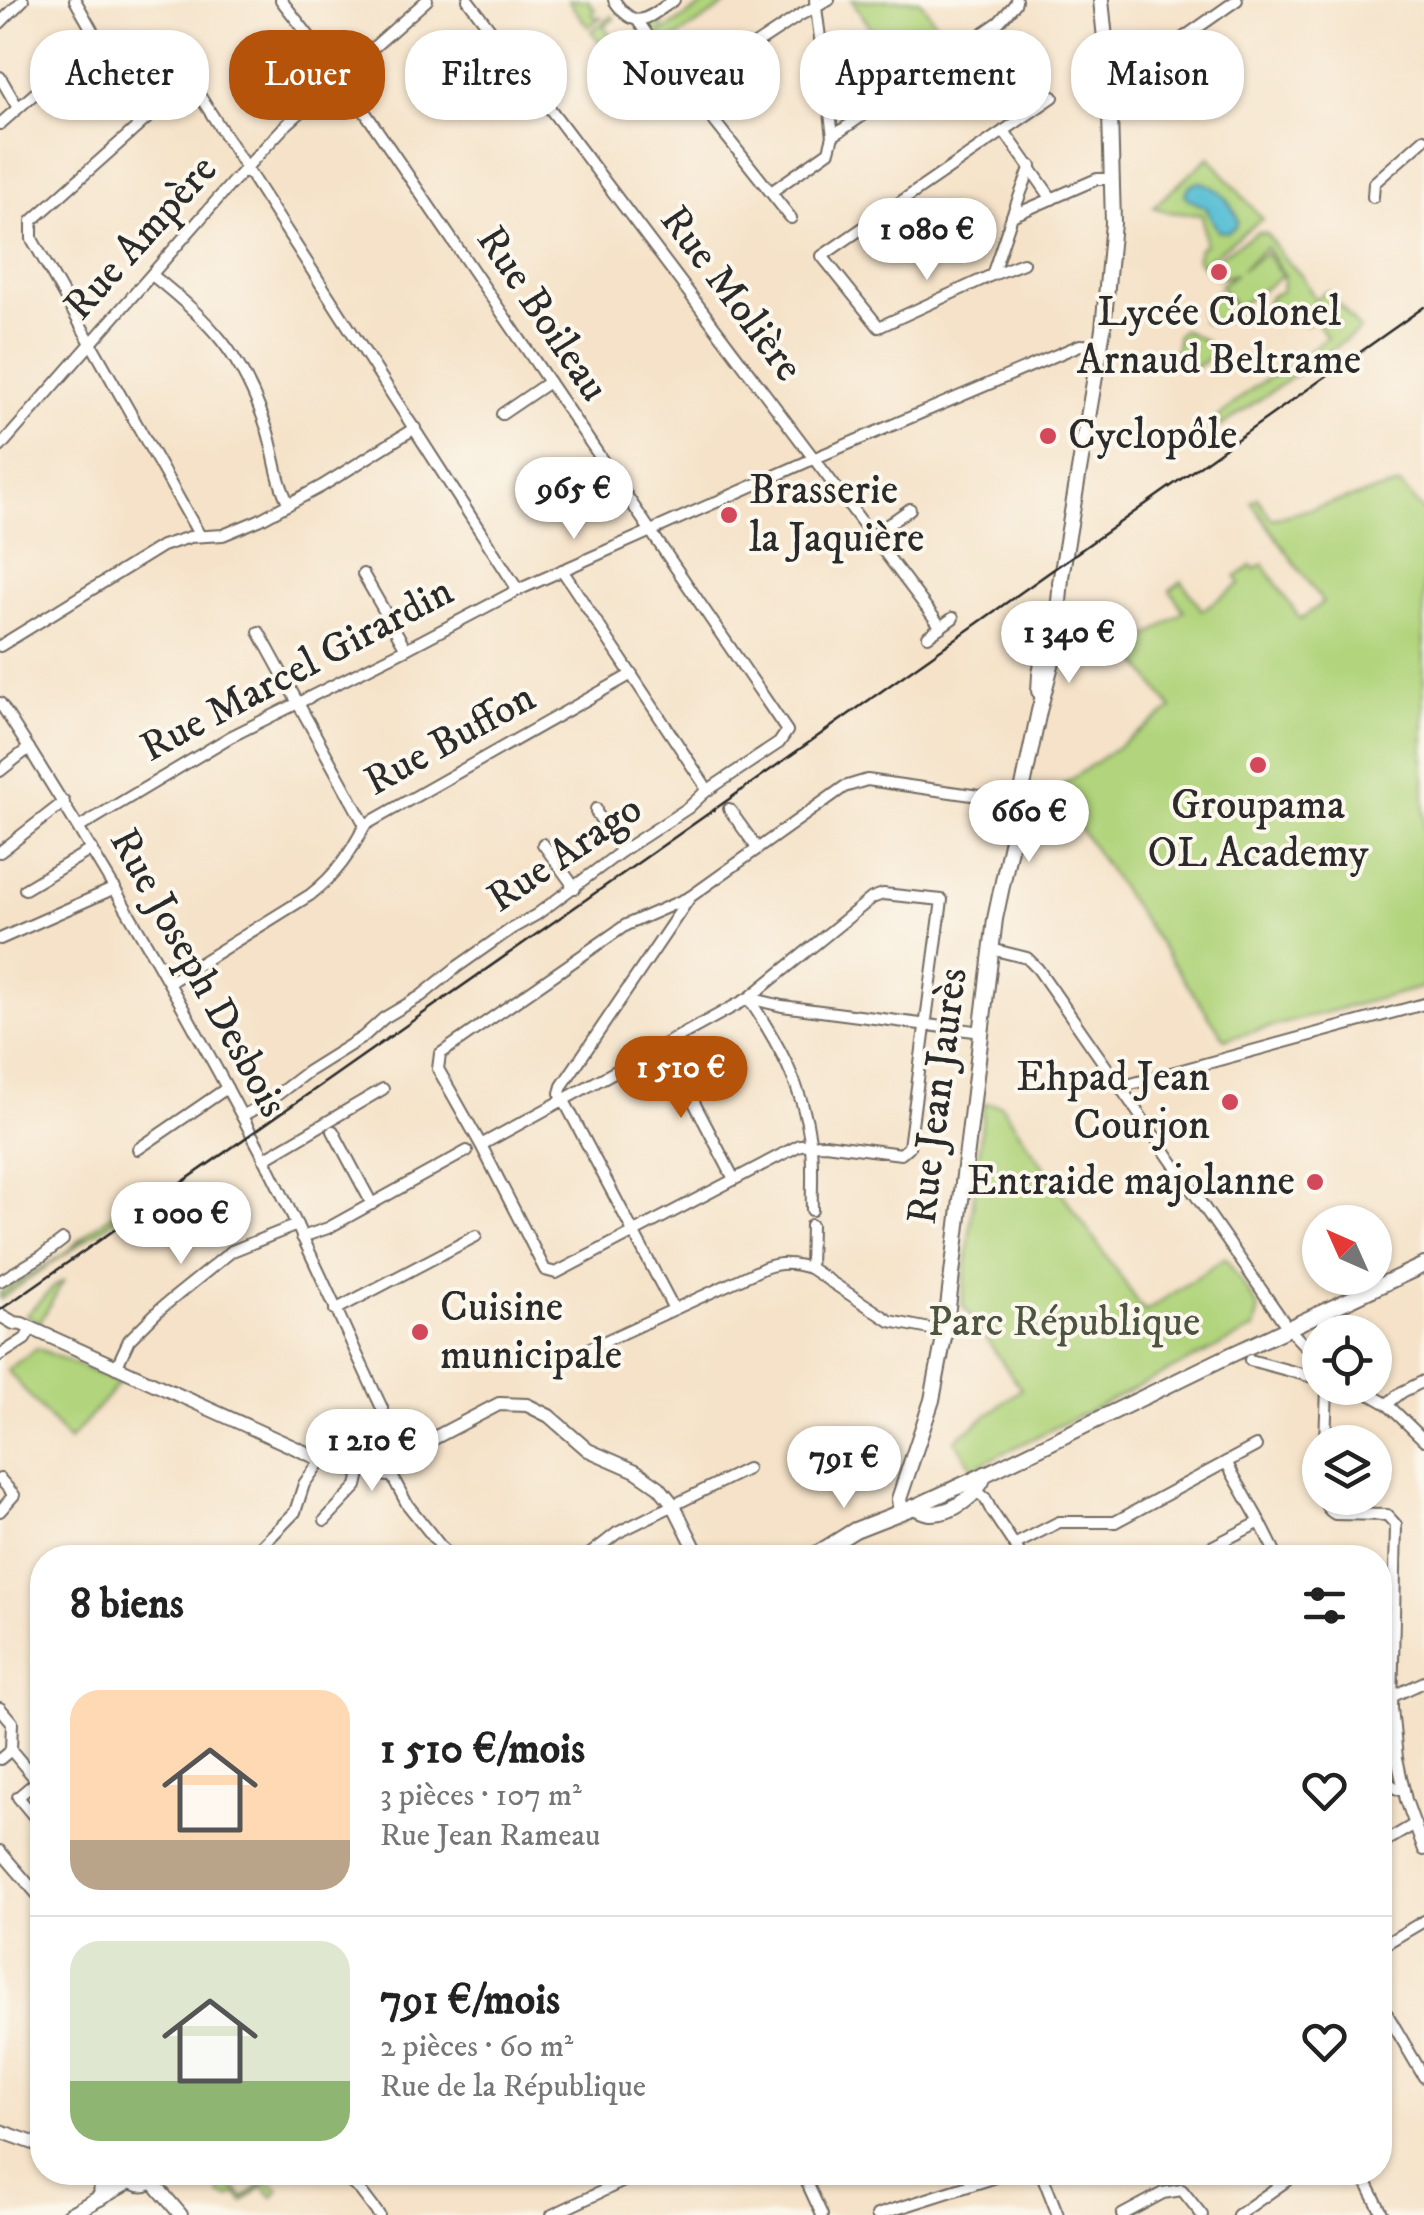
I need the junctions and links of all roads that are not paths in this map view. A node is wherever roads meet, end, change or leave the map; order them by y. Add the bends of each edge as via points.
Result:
1 (23, 0) edge
2 (75, 0) edge
3 (282, 0) edge
4 (427, 0) edge
5 (468, 0) edge
6 (614, 0) edge
7 (674, 0) edge
8 (829, 0) edge
9 (1016, 0) edge
10 (1100, 0) edge
11 (1237, 0) edge
12 (815, 4) edge
13 (638, 21) junction
14 (0, 23) edge
15 (305, 30) edge
16 (644, 30) edge
17 (777, 30) edge
18 (1104, 30) edge
19 (1194, 30) edge
20 (385, 37) edge
21 (0, 77) edge
22 (1053, 97) dead end
23 (18, 108) junction
24 (292, 120) edge
25 (369, 120) edge
26 (713, 120) edge
27 (1111, 120) edge
28 (0, 124) edge
29 (1004, 131) junction
30 (834, 136) junction
31 (1424, 139) edge
32 (1031, 166) junction
33 (246, 168) junction
34 (1113, 178) junction
35 (772, 192) junction
36 (1372, 197) dead end
37 (1052, 198) junction
38 (1012, 216) junction
39 (792, 218) dead end
40 (1023, 263) dead end
41 (152, 275) junction
42 (992, 275) junction
43 (92, 342) junction
44 (1100, 346) junction
45 (549, 382) junction
46 (502, 414) dead end
47 (415, 428) junction
48 (0, 446) edge
49 (813, 458) junction
50 (289, 504) junction
51 (910, 508) dead end
52 (650, 530) junction
53 (200, 536) junction
54 (872, 536) junction
55 (562, 570) junction
56 (363, 574) dead end
57 (518, 590) junction
58 (953, 618) dead end
59 (941, 627) junction
60 (259, 632) dead end
61 (928, 636) dead end
62 (0, 646) edge
63 (406, 649) junction
64 (632, 674) junction
65 (0, 702) edge
66 (298, 702) junction
67 (4, 718) edge
68 (29, 748) junction
69 (0, 771) edge
70 (705, 792) junction
71 (64, 802) junction
72 (1021, 802) junction
73 (730, 808) dead end
74 (596, 809) dead end
75 (365, 824) junction
76 (80, 827) junction
77 (543, 844) dead end
78 (756, 848) junction
79 (92, 849) junction
80 (622, 851) junction
81 (0, 852) edge
82 (114, 888) junction
83 (574, 888) junction
84 (26, 890) dead end
85 (690, 897) junction
86 (0, 939) edge
87 (991, 949) junction
88 (170, 982) junction
89 (749, 998) junction
90 (1424, 1004) edge
91 (924, 1026) junction
92 (982, 1032) junction
93 (664, 1046) junction
94 (1120, 1087) junction
95 (227, 1088) junction
96 (383, 1088) dead end
97 (562, 1100) junction
98 (242, 1116) junction
99 (333, 1131) dead end
100 (811, 1144) junction
101 (481, 1146) junction
102 (138, 1150) dead end
103 (467, 1151) dead end
104 (264, 1159) junction
105 (734, 1179) junction
106 (372, 1204) junction
107 (812, 1210) dead end
108 (811, 1225) dead end
109 (299, 1231) junction
110 (634, 1232) junction
111 (476, 1236) dead end
112 (63, 1240) dead end
113 (1424, 1257) edge
114 (1424, 1265) edge
115 (810, 1268) junction
116 (0, 1281) edge
117 (1333, 1306) junction
118 (674, 1309) junction
119 (335, 1310) junction
120 (0, 1312) edge
121 (1328, 1315) edge
122 (26, 1327) junction
123 (1288, 1328) junction
124 (945, 1332) junction
125 (45, 1336) junction
126 (1302, 1343) edge
127 (5, 1352) edge
128 (578, 1354) dead end
129 (1250, 1360) dead end
130 (116, 1368) junction
131 (1302, 1372) edge
132 (1424, 1381) edge
133 (1392, 1400) edge
134 (1388, 1405) edge
135 (1424, 1440) edge
136 (1256, 1446) dead end
137 (391, 1454) junction
138 (321, 1460) junction
139 (1226, 1462) junction
140 (367, 1468) junction
141 (746, 1470) dead end
142 (391, 1474) junction
143 (0, 1478) edge
144 (970, 1488) junction
145 (964, 1502) junction
146 (673, 1504) junction
147 (932, 1505) junction
148 (907, 1509) junction
149 (991, 1510) junction
150 (0, 1512) edge
151 (1388, 1515) edge
152 (325, 1520) dead end
153 (1260, 1522) junction
154 (263, 1545) edge
155 (440, 1545) edge
156 (601, 1545) edge
157 (694, 1545) edge
158 (831, 1545) edge
159 (1014, 1545) joint
160 (1215, 1545) edge
161 (1272, 1545) edge
162 (1394, 1605) joint
163 (1424, 1682) edge
164 (1392, 1696) junction
165 (0, 1708) edge
166 (11, 1750) junction
167 (0, 1759) edge
168 (30, 1772) edge
169 (1392, 1785) edge
170 (30, 1790) edge
171 (1404, 1790) junction
172 (30, 1812) edge
173 (1415, 1824) junction
174 (1392, 1838) edge
175 (1424, 1850) edge
176 (0, 1851) edge
177 (30, 1886) edge
178 (1424, 1921) edge
179 (1392, 1940) edge
180 (1392, 2022) edge
181 (1424, 2077) edge
182 (0, 2131) edge
183 (30, 2142) edge
184 (101, 2185) edge
185 (118, 2185) edge
186 (160, 2185) edge
187 (354, 2185) edge
188 (615, 2185) edge
189 (808, 2185) edge
190 (971, 2185) edge
191 (1046, 2185) edge
192 (1281, 2185) edge
193 (1368, 2185) edge
194 (100, 2199) junction
195 (69, 2215) edge
196 (181, 2215) edge
197 (379, 2215) edge
198 (552, 2215) edge
199 (822, 2215) edge
200 (876, 2215) edge
201 (1058, 2215) edge
202 (1122, 2215) edge
203 (1202, 2215) edge
204 (1238, 2215) edge
205 (1383, 2215) edge

1 - 14 street
2 - 23 street via 97,39
3 - 15 street, Rue Boileau
4 - 20 street, Rue Ampère
5 - 49 street, Rue Molière
6 - 13 street
7 - 13 street
8 - 12 street
9 - 30 street via 1000,22
10 - 18 main road, Rue Jean Jaurès
11 - 19 street
12 - 17 street
12 - 30 street
13 - 16 street
21 - 23 street
22 - 29 street
23 - 28 street
24 - 33 street, Rue Ampère
25 - 45 street, Rue Boileau
26 - 35 street
27 - 34 main road, Rue Jean Jaurès
29 - 32 street
29 - 42 street via 822,256 879,327
30 - 35 street via 830,152
31 - 36 street via 1374,183
32 - 37 street
32 - 38 street
33 - 41 street, Rue Ampère
33 - 43 street via 194,86 181,88 32,220 32,239
33 - 47 street
34 - 37 street
34 - 44 main road, Rue Jean Jaurès
35 - 39 street
37 - 38 street
38 - 42 street
40 - 42 street
41 - 43 street, Rue Ampère
41 - 50 street via 210,324 245,375
43 - 48 street, Rue Ampère
43 - 53 street
44 - 49 street, Rue Marcel Girardin via 1080,344
44 - 72 main road, Rue Jean Jaurès
45 - 46 street
45 - 52 street, Rue Boileau
47 - 50 street
47 - 57 street
49 - 52 street, Rue Marcel Girardin
49 - 54 street, Rue Molière
50 - 53 street via 223,535
51 - 54 street
52 - 55 street, Rue Marcel Girardin
52 - 70 street, Rue Boileau via 788,731
53 - 62 street via 162,546
54 - 59 street, Rue Molière
55 - 57 street, Rue Marcel Girardin
55 - 64 street, Rue Arago
56 - 63 street
57 - 63 street, Rue Marcel Girardin
58 - 59 street
59 - 61 street
60 - 66 street
63 - 66 street, Rue Marcel Girardin
64 - 70 street, Rue Arago
64 - 75 street, Rue Buffon
65 - 67 street, Rue Joseph Desbois
66 - 75 street
66 - 76 street, Rue Marcel Girardin
67 - 68 street, Rue Joseph Desbois
68 - 69 street
68 - 71 street, Rue Joseph Desbois
70 - 80 street, Rue Arago
71 - 76 street, Rue Joseph Desbois
71 - 81 street
72 - 78 street via 866,780 844,787
72 - 87 main road, Rue Jean Jaurès
73 - 78 street
74 - 80 street
75 - 88 street, Rue Buffon via 332,878
76 - 79 street, Rue Joseph Desbois
77 - 83 street
78 - 85 street
79 - 82 street, Rue Joseph Desbois
79 - 84 street
80 - 83 street, Rue Arago
82 - 86 street
82 - 88 street, Rue Joseph Desbois
83 - 98 street, Rue Arago
85 - 97 street via 562,1086
85 - 101 street via 626,925 440,1054 438,1069
87 - 92 main road, Rue Jean Jaurès
87 - 94 street via 1033,963
88 - 95 street, Rue Joseph Desbois
89 - 91 street
89 - 91 street via 872,898 942,900
89 - 93 street
89 - 100 street via 782,1052 804,1105
90 - 94 street
91 - 92 street
91 - 100 street via 910,1147 901,1154
92 - 124 main road, Rue Jean Jaurès
93 - 97 street
93 - 105 street
94 - 123 street
95 - 98 street, Rue Joseph Desbois
95 - 102 street
96 - 104 street
97 - 101 street
97 - 110 street
98 - 104 street, Rue Joseph Desbois
99 - 106 street
100 - 105 street
100 - 107 street
101 - 110 street via 545,1270 556,1273
103 - 106 street
104 - 109 street, Rue Joseph Desbois
105 - 110 street
106 - 109 street via 328,1228
108 - 115 street
109 - 119 street, Rue Joseph Desbois
109 - 130 street via 232,1251 160,1309 130,1340
110 - 118 street
111 - 119 street
112 - 116 street
113 - 123 main road via 1340,1294
114 - 117 main road
115 - 118 street via 781,1262
115 - 124 street via 890,1321
117 - 121 street
117 - 123 main road
118 - 128 street
119 - 137 street, Rue Joseph Desbois via 382,1408
120 - 122 street
122 - 125 street
122 - 127 street
123 - 126 street
123 - 144 main road via 985,1474
124 - 148 main road, Rue Jean Jaurès via 904,1488
125 - 127 street
125 - 130 street
129 - 131 street
130 - 138 street
132 - 133 street
134 - 135 street
136 - 139 street
137 - 140 street via 376,1456
137 - 142 street
137 - 146 street via 488,1409 517,1403 538,1409 588,1450 648,1478
138 - 140 street
138 - 154 street via 295,1512
139 - 153 street
139 - 159 street via 1115,1522 1060,1522
140 - 142 street
140 - 152 street
141 - 146 street
142 - 155 street
143 - 150 street via 14,1495
144 - 145 main road
144 - 147 main road
144 - 149 street
145 - 147 main road
145 - 149 street
146 - 156 street
146 - 157 street
147 - 148 main road
148 - 158 main road
149 - 159 street
151 - 162 street via 1396,1525
153 - 160 street
153 - 161 street
162 - 164 street
163 - 164 street
164 - 171 street
165 - 166 street via 12,1722
166 - 167 street
166 - 168 street
169 - 171 street
170 - 172 street via 18,1797
171 - 173 street
173 - 174 street
173 - 175 street
176 - 177 street
178 - 179 street
180 - 181 street
182 - 183 street
184 - 194 street
185 - 194 main road
186 - 196 street
187 - 197 street
188 - 198 street
189 - 199 street
190 - 200 street
191 - 201 street
192 - 204 street
193 - 205 street
194 - 195 main road
202 - 203 street via 1182,2190

